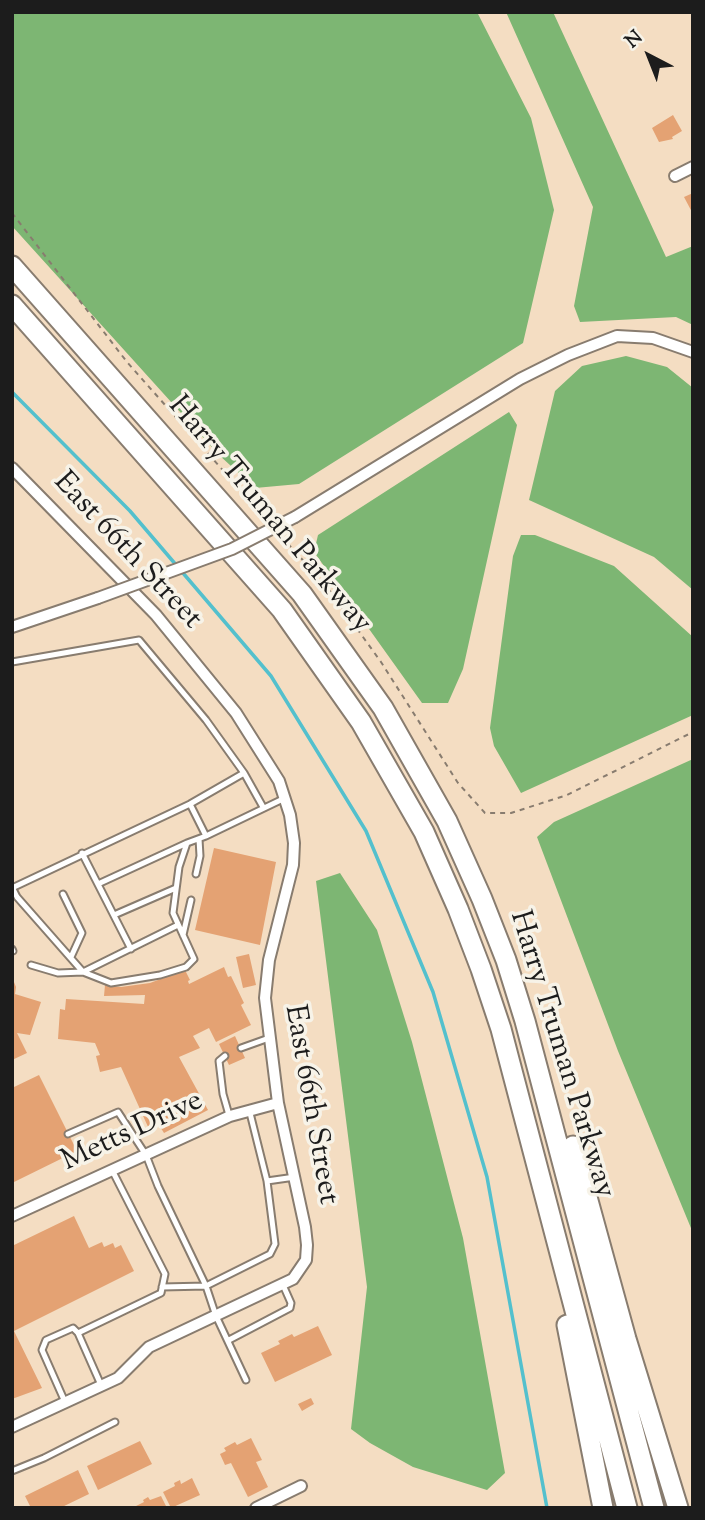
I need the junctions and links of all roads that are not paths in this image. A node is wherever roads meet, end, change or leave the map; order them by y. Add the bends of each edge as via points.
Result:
1 (693, 167) edge
2 (675, 176) dead end
3 (12, 266) edge
4 (12, 305) edge
5 (693, 352) edge
6 (12, 468) edge
7 (12, 627) edge
8 (12, 662) edge
9 (244, 773) junction
10 (285, 798) junction
11 (190, 804) junction
12 (263, 807) junction
13 (206, 836) junction
14 (199, 839) junction
15 (187, 843) junction
16 (82, 853) junction
17 (196, 874) dead end
18 (98, 884) junction
19 (12, 888) edge
20 (176, 888) junction
21 (63, 894) dead end
22 (14, 898) edge
23 (482, 899) junction
24 (191, 900) dead end
25 (114, 915) junction
26 (178, 925) junction
27 (183, 935) junction
28 (131, 949) junction
29 (71, 957) junction
30 (31, 965) dead end
31 (83, 972) junction
32 (269, 1038) junction
33 (241, 1048) dead end
34 (225, 1056) dead end
35 (278, 1103) junction
36 (249, 1109) junction
37 (230, 1116) junction
38 (68, 1133) dead end
39 (146, 1155) junction
40 (111, 1169) junction
41 (295, 1177) junction
42 (267, 1181) junction
43 (543, 1186) junction
44 (12, 1216) edge
45 (283, 1285) junction
46 (206, 1286) junction
47 (162, 1287) junction
48 (216, 1316) junction
49 (78, 1333) junction
50 (229, 1340) junction
51 (246, 1380) dead end
52 (101, 1385) junction
53 (65, 1402) junction
54 (116, 1422) dead end
55 (12, 1427) edge
56 (12, 1471) edge
57 (301, 1486) dead end
58 (256, 1508) edge
59 (603, 1508) edge
60 (627, 1508) edge
61 (654, 1508) edge
62 (678, 1508) edge

1 - 2 street
3 - 23 highway, Harry Truman Parkway via 248,531 331,632 427,782
4 - 43 highway, Harry Truman Parkway via 282,610 383,757 424,832 481,969
5 - 7 street, bridge via 653,338 617,336 568,355 520,379 295,517 232,549
6 - 10 street, East 66th Street via 156,615 236,713
8 - 9 lane via 139,640 188,696
9 - 11 lane
9 - 12 lane
10 - 12 lane
10 - 32 street, East 66th Street via 294,854 266,976
11 - 13 lane
11 - 16 lane
12 - 13 lane
13 - 14 lane
14 - 15 lane
14 - 17 lane
15 - 18 lane
15 - 20 lane
16 - 18 lane
16 - 19 lane
18 - 25 lane
19 - 22 lane
20 - 25 lane
20 - 26 lane via 173,913
21 - 29 lane via 82,933
22 - 29 lane
23 - 61 highway, Harry Truman Parkway via 529,1034
23 - 62 highway via 532,1018 561,1103
24 - 27 lane
25 - 28 lane
26 - 27 lane
26 - 28 lane
27 - 31 lane via 194,959 186,967 111,983
28 - 31 lane
29 - 31 lane
30 - 31 lane via 58,973
32 - 33 lane
32 - 35 street, East 66th Street
34 - 37 lane via 219,1061
35 - 36 street, Metts Drive
35 - 41 street, East 66th Street
36 - 37 street, Metts Drive
36 - 42 lane
37 - 39 street, Metts Drive
38 - 39 lane via 118,1112
39 - 40 street, Metts Drive
39 - 46 lane
40 - 44 street, Metts Drive
40 - 47 lane via 165,1274
41 - 42 lane
41 - 45 street, East 66th Street via 306,1252 302,1269
42 - 46 lane via 275,1244 270,1254
43 - 59 highway
43 - 60 highway, Harry Truman Parkway
45 - 48 street, East 66th Street
45 - 50 lane via 290,1308
46 - 47 lane
46 - 48 lane
47 - 49 lane via 161,1293
48 - 50 lane
48 - 52 street, East 66th Street via 149,1347 128,1371
49 - 52 lane
49 - 53 lane via 73,1328 46,1340 42,1350
50 - 51 lane
52 - 53 street, East 66th Street
53 - 55 street, East 66th Street
54 - 56 lane
57 - 58 street

